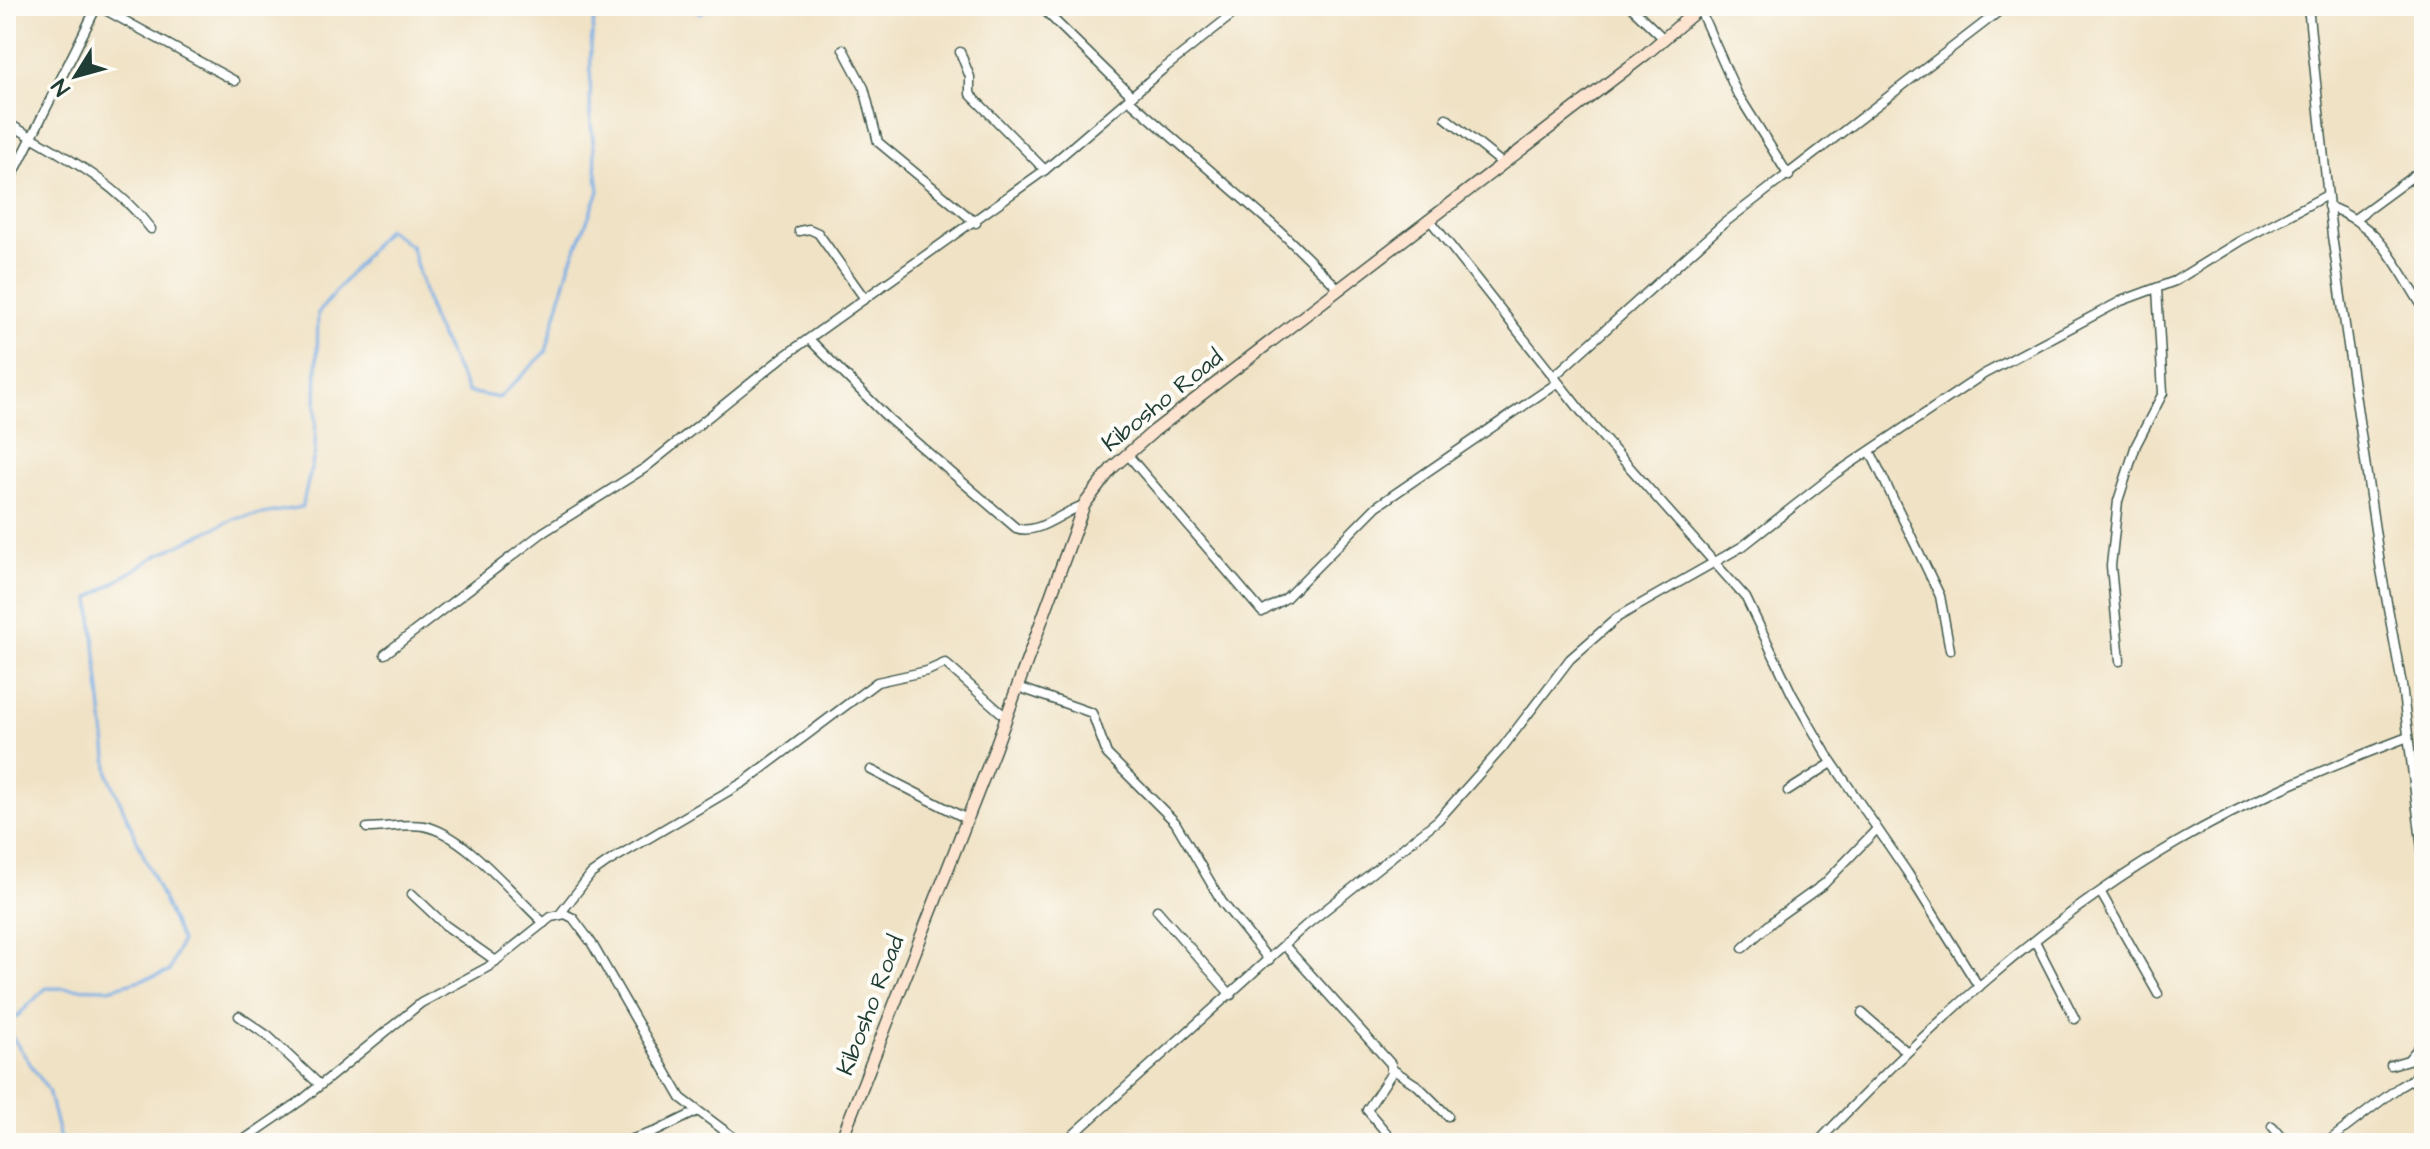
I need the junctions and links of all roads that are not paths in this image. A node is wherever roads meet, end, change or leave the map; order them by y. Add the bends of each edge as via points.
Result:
1 (97, 6) edge
2 (1040, 6) edge
3 (1243, 6) edge
4 (1630, 6) edge
5 (2006, 6) edge
6 (2308, 6) edge
7 (1701, 7) edge
8 (1664, 39) junction
9 (843, 49) dead end
10 (960, 52) dead end
11 (235, 81) dead end
12 (1130, 98) junction
13 (1446, 118) dead end
14 (6, 122) edge
15 (32, 138) junction
16 (1502, 163) junction
17 (2424, 168) edge
18 (1045, 170) junction
19 (1789, 176) junction
20 (6, 189) edge
21 (2327, 195) junction
22 (2328, 206) junction
23 (2356, 218) junction
24 (1430, 220) junction
25 (976, 223) junction
26 (151, 229) dead end
27 (799, 231) dead end
28 (2157, 288) junction
29 (1339, 289) junction
30 (865, 299) junction
31 (2424, 309) edge
32 (809, 339) junction
33 (1555, 380) junction
34 (1870, 451) junction
35 (1127, 454) junction
36 (1084, 505) junction
37 (1717, 563) junction
38 (1950, 650) dead end
39 (385, 654) dead end
40 (2120, 661) dead end
41 (1018, 687) junction
42 (1007, 718) junction
43 (2408, 737) junction
44 (1832, 763) junction
45 (871, 770) dead end
46 (1788, 791) dead end
47 (967, 819) junction
48 (367, 828) dead end
49 (1876, 830) junction
50 (2424, 866) edge
51 (2101, 893) junction
52 (412, 894) dead end
53 (1157, 910) dead end
54 (560, 914) junction
55 (544, 923) junction
56 (2036, 943) junction
57 (1284, 945) junction
58 (1743, 948) dead end
59 (1269, 960) junction
60 (496, 961) junction
61 (1979, 987) junction
62 (2158, 994) dead end
63 (1231, 995) junction
64 (1862, 1013) dead end
65 (239, 1016) dead end
66 (2075, 1019) dead end
67 (2424, 1041) edge
68 (1906, 1051) junction
69 (2391, 1065) dead end
70 (1392, 1069) junction
71 (2424, 1072) edge
72 (320, 1085) junction
73 (696, 1112) junction
74 (1448, 1116) dead end
75 (2272, 1126) dead end
76 (239, 1143) edge
77 (620, 1143) edge
78 (741, 1143) edge
79 (840, 1143) edge
80 (1064, 1143) edge
81 (1395, 1143) edge
82 (1817, 1143) edge
83 (2287, 1143) edge
84 (2326, 1143) edge

1 - 11 street
1 - 15 street
2 - 12 street
3 - 12 street
4 - 8 street
5 - 19 street
6 - 21 street
7 - 8 street, Kibosho Road
7 - 19 street via 1745,106
8 - 16 street, Kibosho Road
9 - 25 street via 864,88 878,142
10 - 18 street via 970,94
12 - 18 street
12 - 29 street
13 - 16 street
14 - 15 street
15 - 20 street
15 - 26 street via 121,194
16 - 24 street, Kibosho Road
17 - 23 street
18 - 25 street
19 - 33 street via 1723,224
21 - 22 street
21 - 28 street
22 - 23 street
22 - 43 street
23 - 31 street via 2376,234
24 - 29 street, Kibosho Road
24 - 33 street
25 - 30 street
27 - 30 street via 818,233
28 - 34 street via 2121,301 1984,374
28 - 40 street via 2163,393 2136,445 2118,501 2111,566
29 - 35 street, Kibosho Road
30 - 32 street
32 - 36 street via 889,419 1016,528 1037,529
32 - 39 street via 645,468 542,533
33 - 35 street via 1377,506 1286,598 1262,612
33 - 37 street
34 - 37 street
34 - 38 street via 1940,596
35 - 36 street, Kibosho Road
36 - 41 street, Kibosho Road
37 - 44 street via 1755,613 1786,683
37 - 57 street via 1647,599 1595,635 1438,820
41 - 42 street, Kibosho Road
41 - 59 street via 1092,713 1107,754 1175,822 1222,902
42 - 47 street, Kibosho Road
42 - 54 street via 945,663 877,682 744,782 591,874
43 - 50 street
43 - 51 street via 2236,811 2173,844
44 - 46 street
44 - 49 street
45 - 47 street
47 - 79 street, Kibosho Road
48 - 55 street via 422,826 441,831 470,851
49 - 58 street via 1824,884
49 - 61 street
51 - 56 street
51 - 62 street
52 - 60 street
53 - 63 street
54 - 55 street
54 - 73 street via 573,918 591,942 681,1098
55 - 60 street
56 - 61 street
56 - 66 street
57 - 59 street
57 - 70 street
59 - 63 street
60 - 72 street via 421,1003
61 - 68 street
63 - 80 street
64 - 68 street
65 - 72 street
67 - 69 street via 2408,1060
68 - 82 street
70 - 74 street
70 - 81 street via 1367,1110
71 - 84 street
72 - 76 street
73 - 77 street
73 - 78 street
75 - 83 street

